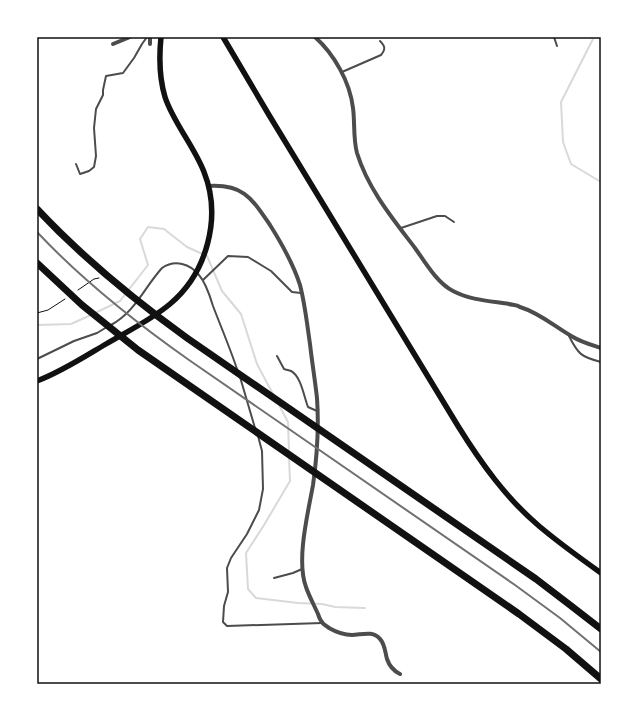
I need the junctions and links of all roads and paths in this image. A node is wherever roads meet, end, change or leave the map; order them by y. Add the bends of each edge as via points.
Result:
1 (116, 37) edge
2 (130, 37) edge
3 (148, 37) edge
4 (161, 37) edge
5 (223, 37) edge
6 (315, 37) edge
7 (554, 37) edge
8 (380, 41) dead end
9 (118, 42) junction
10 (113, 44) dead end
11 (150, 44) dead end
12 (558, 46) dead end
13 (341, 72) junction
14 (76, 164) dead end
15 (209, 186) junction
16 (37, 209) edge
17 (454, 222) dead end
18 (400, 229) junction
19 (37, 263) edge
20 (203, 280) junction
21 (302, 294) junction
22 (567, 333) junction
23 (601, 348) edge
24 (277, 356) dead end
25 (37, 359) edge
26 (601, 362) edge
27 (37, 381) edge
28 (317, 411) junction
29 (302, 569) junction
30 (601, 573) edge
31 (274, 578) dead end
32 (322, 623) junction
33 (601, 629) edge
34 (400, 674) dead end
35 (601, 679) edge

1 - 9 street
2 - 9 street
3 - 11 street
3 - 14 lane via 123,72 106,76 103,95 96,109 94,168 80,174
4 - 15 main road via 159,57 166,98 204,170
5 - 30 main road via 486,468 502,489 539,526
6 - 13 street
7 - 12 lane
8 - 13 lane via 385,48 381,55
9 - 10 street
13 - 18 street via 353,108 357,152 363,169 374,191
15 - 21 street via 234,188 250,198 283,247 294,268
15 - 27 main road via 211,227 199,266 185,289 172,303 156,314
16 - 33 highway via 82,254 164,322 536,579
17 - 18 lane via 445,216 437,216
18 - 22 street via 436,277 452,290 466,297 520,306
19 - 35 highway via 93,315 132,346 520,614
20 - 21 lane via 228,256 248,257 271,271 292,292
20 - 25 lane via 195,270 184,264 165,265 129,312 116,322
20 - 32 lane via 230,349 262,451 259,510 227,568 228,592 223,622 227,626
21 - 28 street
22 - 23 street
22 - 26 lane via 581,355
24 - 28 lane via 284,369 292,371 301,383 308,407
28 - 29 street via 317,443
29 - 31 lane
29 - 32 street via 305,585
32 - 34 street via 343,634 374,635 384,646 387,660 394,671

